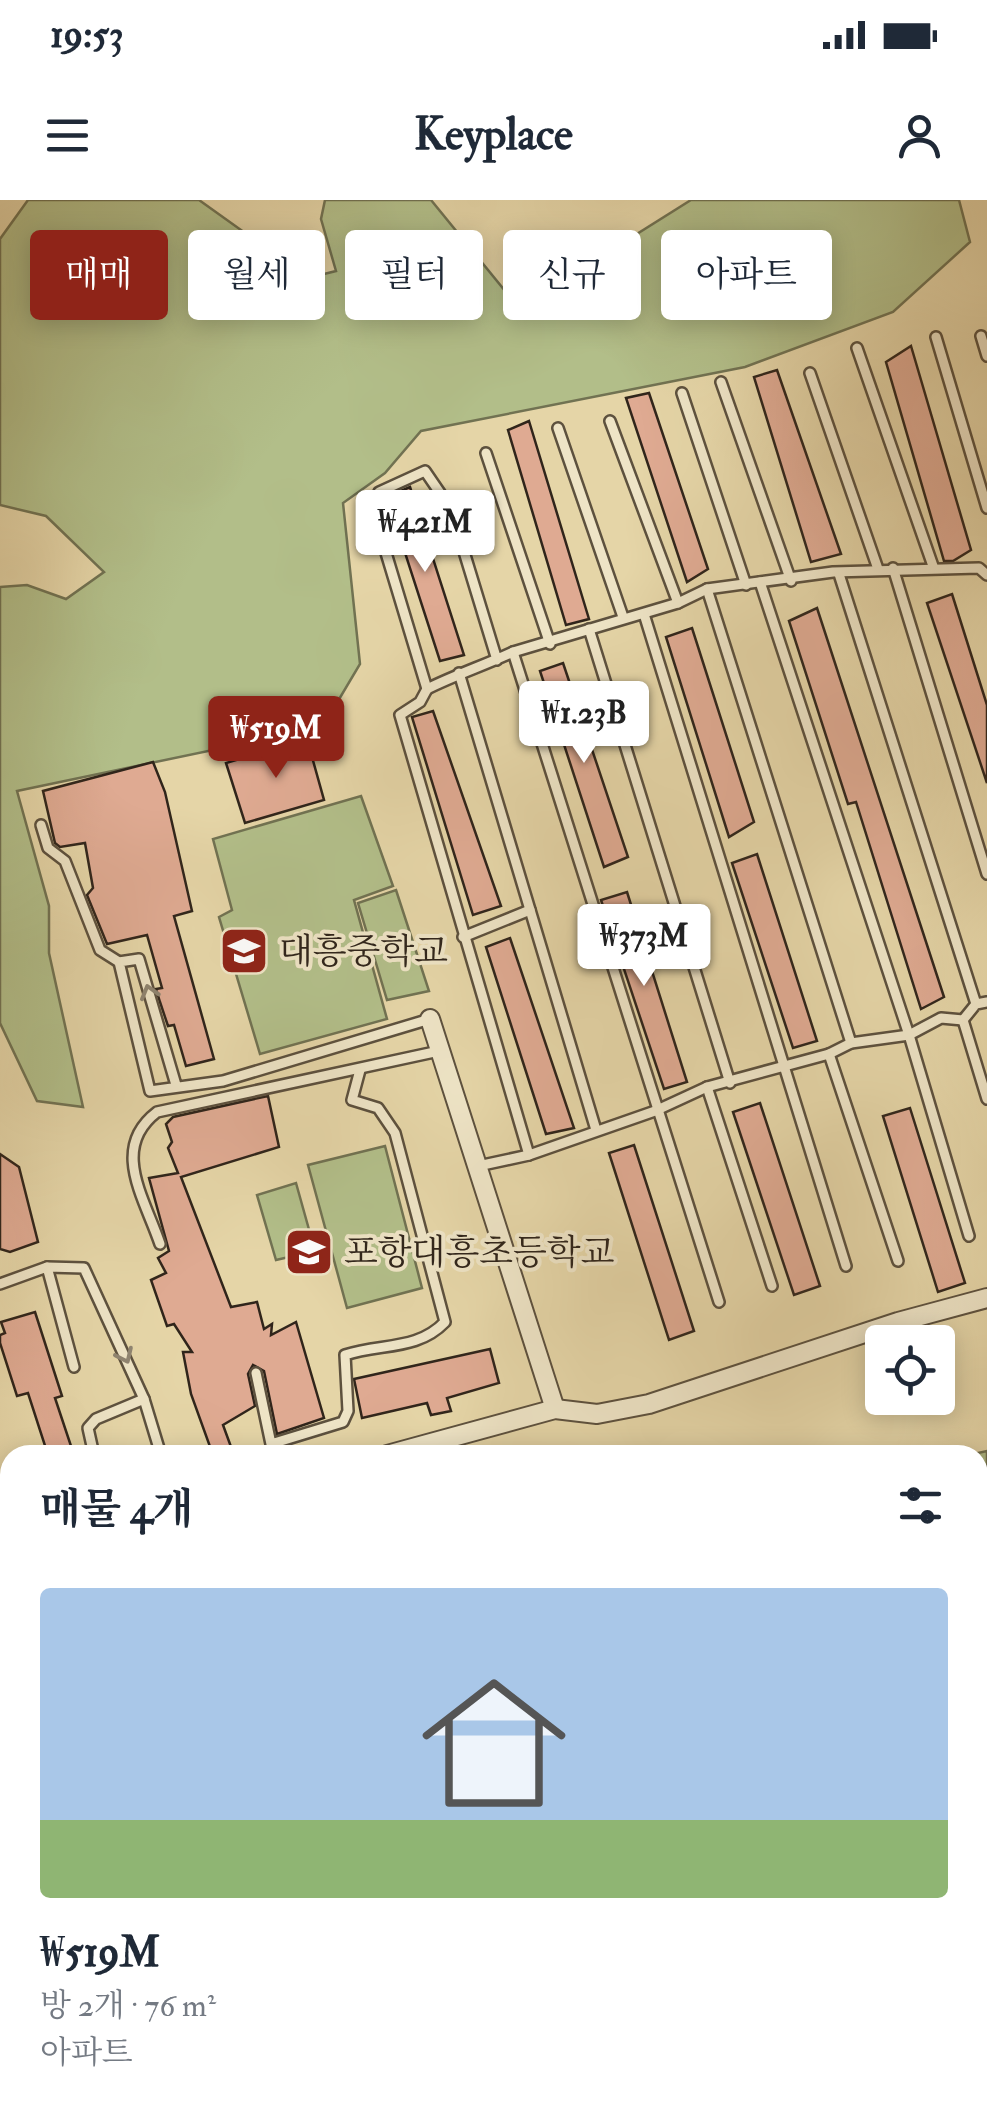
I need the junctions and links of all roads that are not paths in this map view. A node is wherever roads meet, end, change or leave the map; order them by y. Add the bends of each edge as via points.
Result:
1 (981, 336) dead end
2 (936, 338) dead end
3 (857, 348) dead end
4 (987, 356) edge
5 (810, 373) dead end
6 (721, 382) dead end
7 (682, 393) dead end
8 (610, 422) dead end
9 (558, 428) dead end
10 (486, 453) dead end
11 (987, 508) edge
12 (933, 566) junction
13 (893, 568) junction
14 (878, 569) junction
15 (838, 574) junction
16 (987, 575) edge
17 (791, 581) junction
18 (760, 582) junction
19 (746, 585) junction
20 (707, 588) junction
21 (678, 604) junction
22 (644, 614) junction
23 (623, 616) junction
24 (589, 629) junction
25 (550, 644) junction
26 (513, 652) junction
27 (497, 660) junction
28 (459, 674) junction
29 (427, 689) junction
30 (41, 825) dead end
31 (987, 874) edge
32 (530, 910) junction
33 (463, 937) junction
34 (120, 962) junction
35 (982, 1003) edge
36 (430, 1020) joint
37 (963, 1020) junction
38 (909, 1035) junction
39 (851, 1043) junction
40 (439, 1051) junction
41 (830, 1054) junction
42 (782, 1065) junction
43 (360, 1070) junction
44 (730, 1083) junction
45 (176, 1085) junction
46 (707, 1087) junction
47 (987, 1099) edge
48 (655, 1111) junction
49 (596, 1130) junction
50 (529, 1155) junction
51 (478, 1166) junction
52 (969, 1236) dead end
53 (160, 1244) dead end
54 (898, 1261) dead end
55 (846, 1266) dead end
56 (47, 1267) junction
57 (0, 1284) edge
58 (772, 1286) dead end
59 (987, 1298) edge
60 (718, 1302) dead end
61 (74, 1367) dead end
62 (256, 1373) dead end
63 (144, 1399) junction
64 (555, 1410) junction
65 (92, 1445) edge
66 (157, 1445) edge
67 (424, 1445) edge

1 - 4 lane
2 - 11 lane
3 - 12 lane
5 - 14 lane
6 - 17 lane
7 - 19 lane
8 - 21 lane
9 - 23 lane
10 - 25 lane
12 - 13 lane
12 - 16 lane via 978,568
13 - 14 lane
13 - 31 lane
14 - 15 lane
15 - 17 lane
15 - 35 lane
17 - 18 lane
18 - 19 lane
18 - 38 lane
19 - 20 lane
20 - 21 lane
20 - 39 lane
21 - 22 lane
22 - 23 lane
22 - 42 lane
23 - 24 lane
24 - 25 lane
24 - 44 lane
25 - 26 lane
26 - 27 lane
26 - 48 lane
27 - 28 lane
27 - 29 lane via 451,509 425,471 379,492 378,523
28 - 29 lane
28 - 32 lane
29 - 33 lane via 400,715
30 - 34 lane via 48,848 64,861 100,950
32 - 33 lane
32 - 49 lane
33 - 50 lane
45 -> 34 lane via 139,959
34 - 45 lane via 150,1091
35 - 37 lane
36 - 40 street
36 - 45 lane via 223,1081
37 - 38 lane via 941,1018
37 - 47 lane
38 - 39 lane
38 - 52 lane
39 - 41 lane
40 - 43 lane
40 - 51 street
41 - 42 lane
41 - 54 lane
42 - 44 lane
42 - 55 lane
43 - 53 lane via 208,1099 158,1112 138,1126 130,1154
43 - 62 lane via 352,1100 378,1108 395,1133 446,1322 397,1348 345,1355 343,1422 271,1444
44 - 46 lane
46 - 48 lane
46 - 58 lane
48 - 49 lane
48 - 60 lane
49 - 50 lane
50 - 51 lane
51 - 64 street
56 - 57 lane
56 - 61 lane
56 -> 63 lane via 84,1268
59 - 64 street via 648,1404 597,1414
63 - 65 lane via 96,1419 88,1428
63 - 66 lane
64 - 67 street

